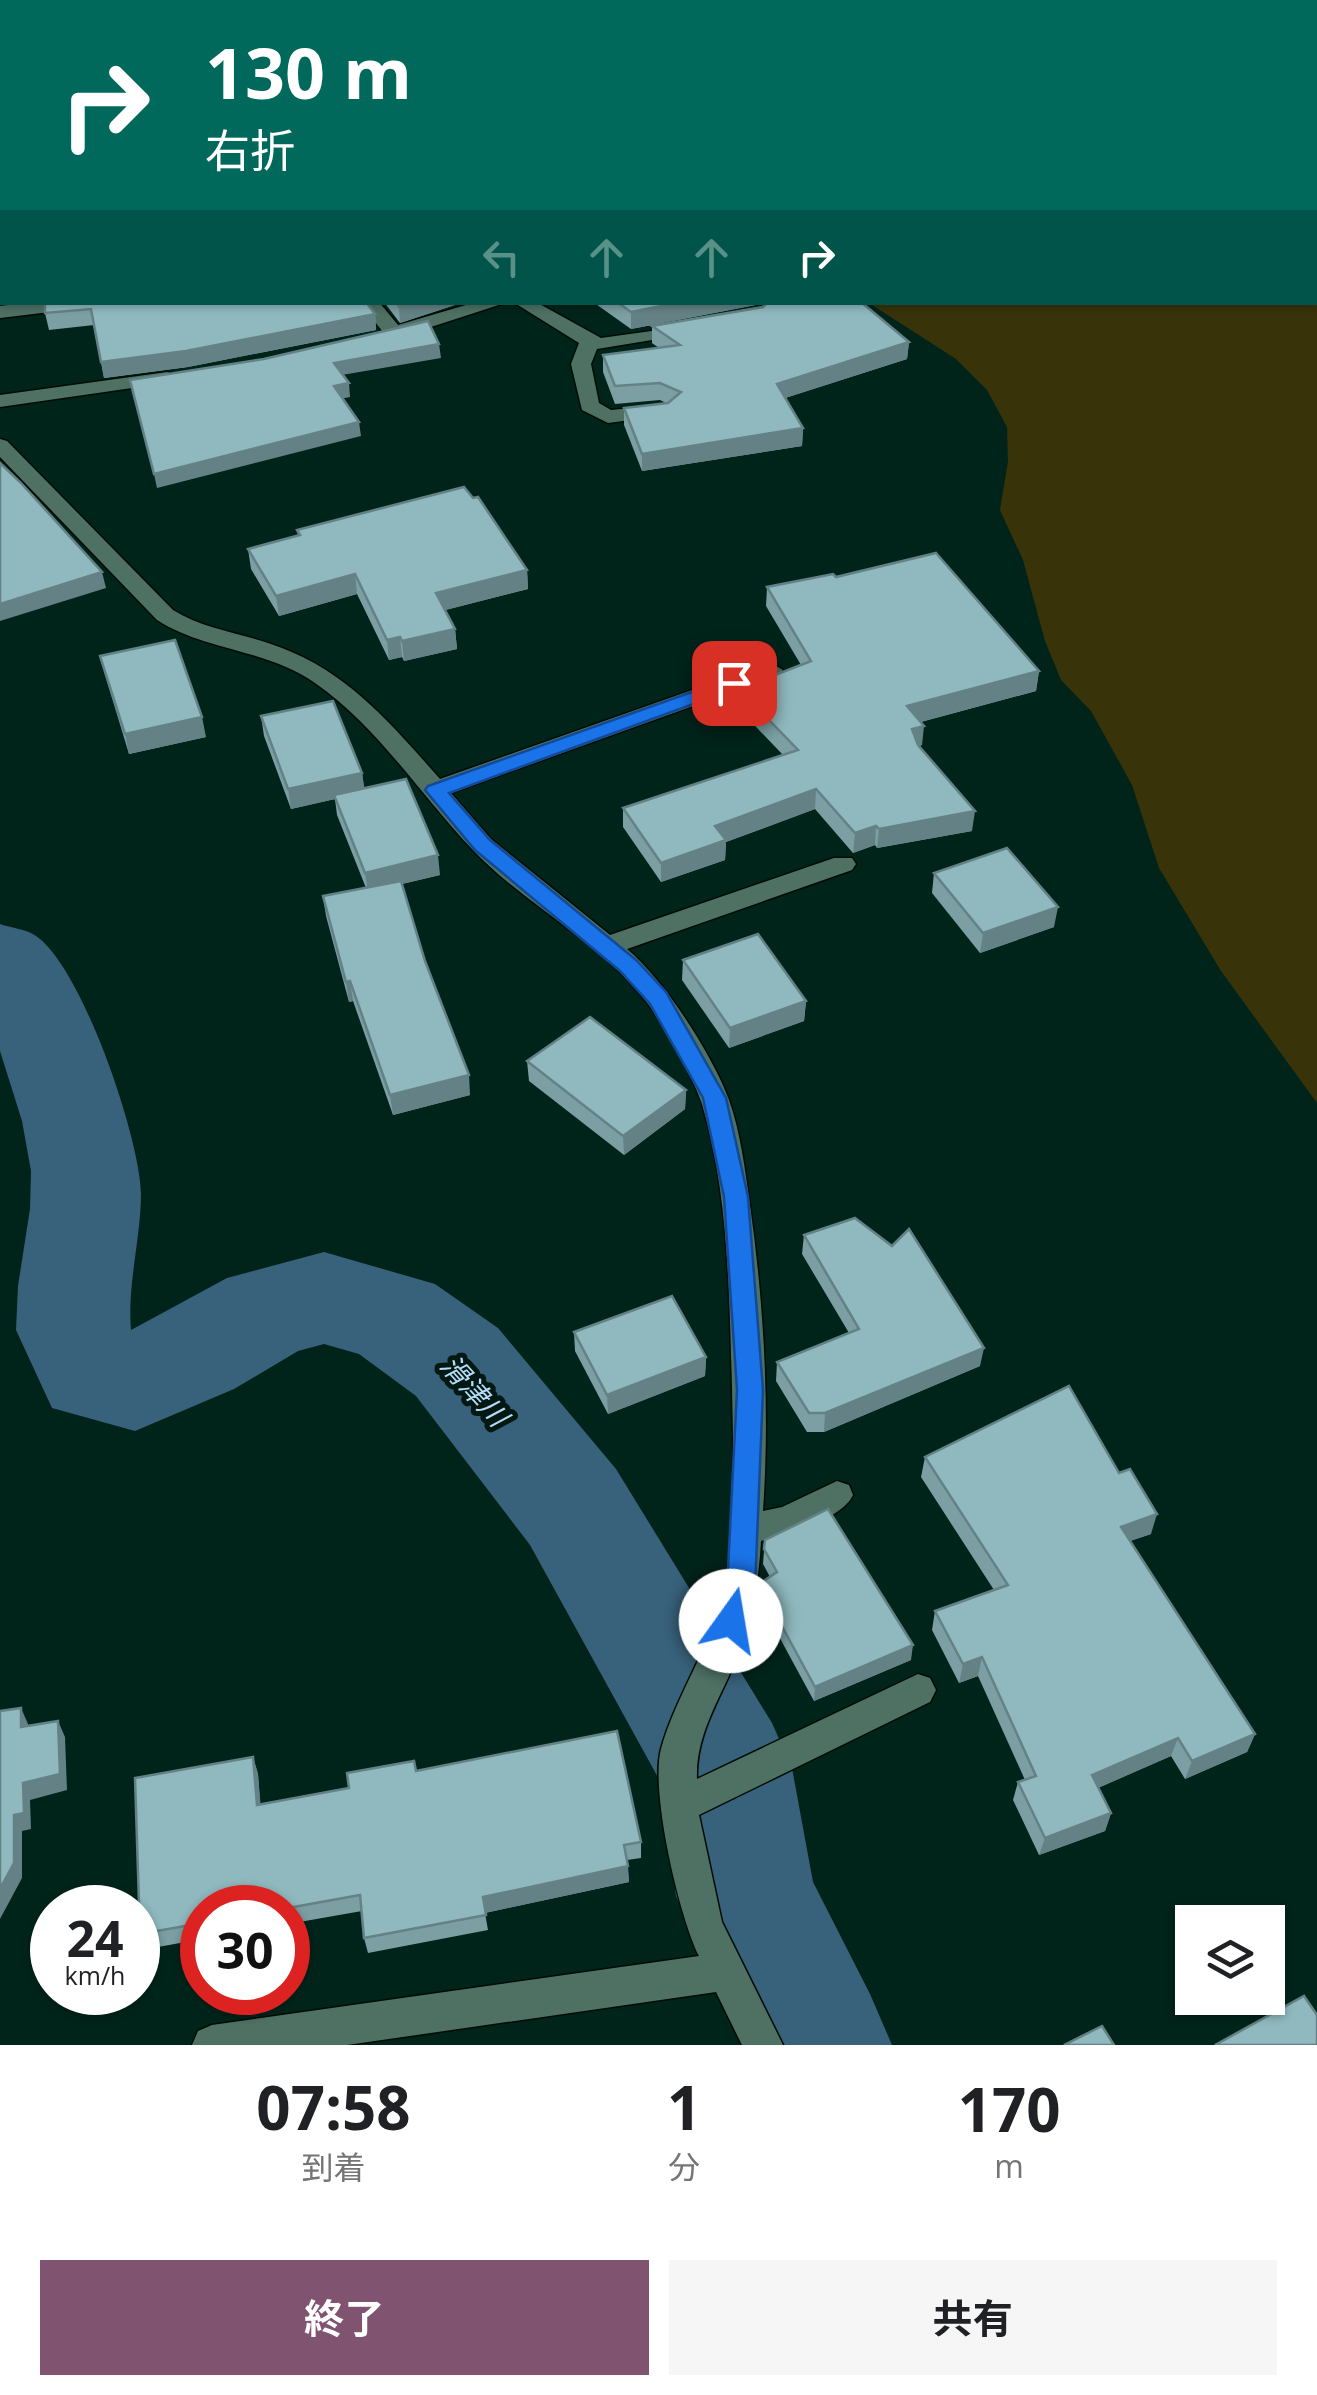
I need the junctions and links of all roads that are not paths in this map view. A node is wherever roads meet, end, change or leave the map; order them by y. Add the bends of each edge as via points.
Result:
1 (58, 305) edge
2 (370, 305) edge
3 (489, 305) edge
4 (527, 305) edge
5 (0, 312) edge
6 (709, 325) edge
7 (590, 342) junction
8 (183, 376) edge
9 (0, 401) edge
10 (666, 410) edge
11 (0, 445) edge
12 (771, 670) dead end
13 (435, 790) junction
14 (843, 864) dead end
15 (605, 947) junction
16 (837, 1495) dead end
17 (745, 1530) junction
18 (918, 1690) dead end
19 (679, 1806) junction
20 (726, 1971) junction
21 (212, 2045) edge
22 (764, 2045) edge

1 - 5 street
2 - 3 street via 385,335
4 - 7 street
6 - 7 street via 612,344
7 - 10 street via 581,364 589,406 608,417
8 - 9 street
11 - 13 street via 164,615 320,675 368,712
12 - 13 street
13 - 15 street via 482,845
14 - 15 street
15 - 17 street via 658,998 678,1028 714,1098 726,1140 744,1273 750,1390
16 - 17 street via 788,1520
17 - 19 street via 741,1589 722,1654 678,1752
18 - 19 street
19 - 20 street via 704,1926
20 - 21 street
20 - 22 street

